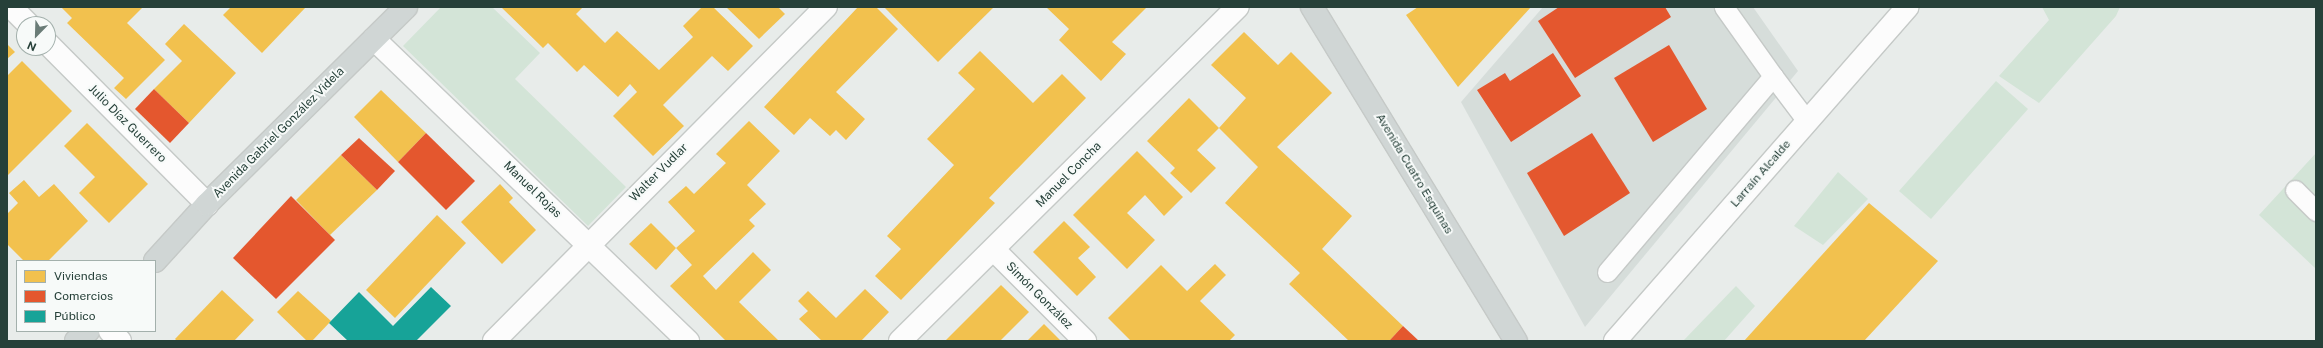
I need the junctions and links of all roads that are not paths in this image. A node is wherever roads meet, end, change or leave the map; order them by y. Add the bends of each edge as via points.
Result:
1 (11, 7) edge
2 (826, 7) edge
3 (1238, 7) edge
4 (1312, 7) edge
5 (1724, 7) edge
6 (1907, 7) edge
7 (398, 10) edge
8 (20, 16) edge
9 (374, 39) junction
10 (56, 52) edge
11 (1773, 76) junction
12 (1807, 121) junction
13 (2295, 190) dead end
14 (207, 204) junction
15 (2316, 211) edge
16 (588, 244) junction
17 (994, 250) junction
18 (156, 260) edge
19 (1607, 272) dead end
20 (87, 332) edge
21 (111, 332) edge
22 (76, 341) edge
23 (120, 341) edge
24 (494, 341) edge
25 (688, 341) edge
26 (900, 341) edge
27 (1085, 341) edge
28 (1516, 341) edge
29 (1615, 341) edge

1 - 8 street
2 - 16 street, Walter Vudlar
3 - 17 street, Manuel Concha
4 - 28 main road, Avenida Cuatro Esquinas
5 - 11 lane
6 - 12 street, Larraín Alcalde
7 - 9 main road, Avenida Gabriel González Videla
9 - 14 main road, Avenida Gabriel González Videla
9 - 16 street, Manuel Rojas
10 - 14 street, Julio Díaz Guerrero
11 - 12 lane
11 - 19 lane
12 - 29 street, Larraín Alcalde
13 - 15 lane
14 - 18 main road, Avenida Gabriel González Videla
16 - 24 street, Walter Vudlar
16 - 25 street, Manuel Rojas
17 - 26 street, Manuel Concha
17 - 27 street, Simón González
20 - 22 main road
21 - 23 street

